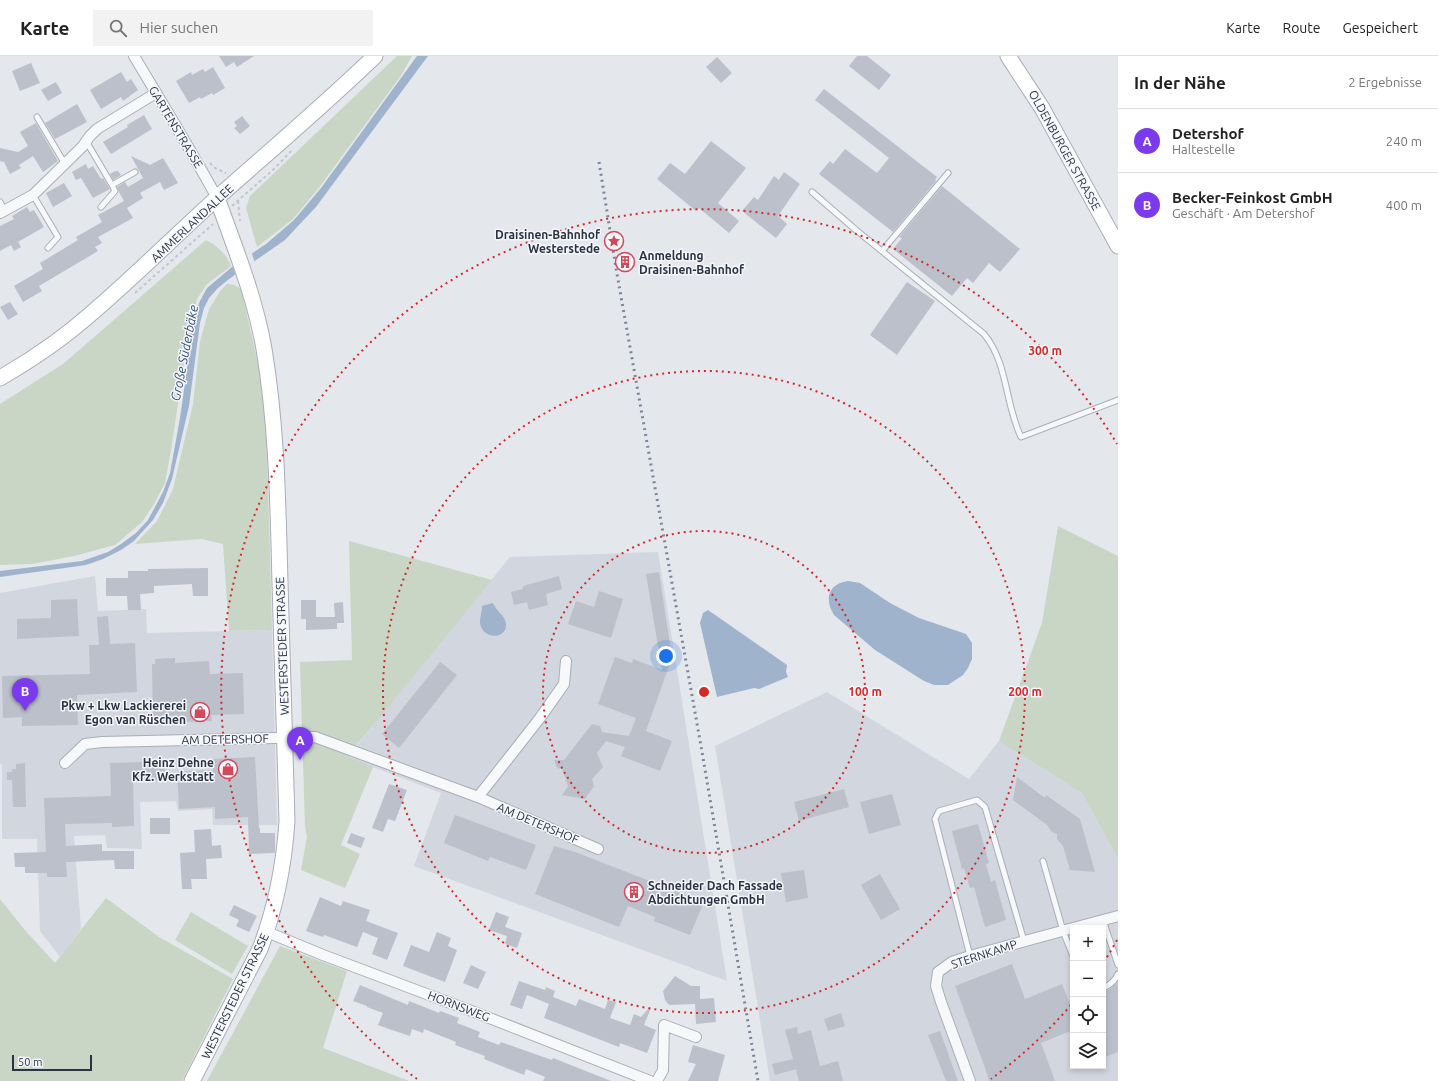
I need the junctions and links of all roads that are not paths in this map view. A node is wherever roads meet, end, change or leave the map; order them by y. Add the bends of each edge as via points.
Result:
1 (134, 56) edge
2 (375, 56) edge
3 (1008, 56) edge
4 (156, 93) junction
5 (37, 117) dead end
6 (86, 141) junction
7 (65, 164) junction
8 (135, 172) dead end
9 (948, 173) dead end
10 (112, 185) junction
11 (812, 192) dead end
12 (33, 195) junction
13 (217, 198) junction
14 (101, 207) dead end
15 (2, 208) edge
16 (1118, 246) edge
17 (48, 248) dead end
18 (882, 251) junction
19 (0, 378) edge
20 (1118, 400) edge
21 (566, 661) dead end
22 (284, 737) junction
23 (65, 763) dead end
24 (478, 797) junction
25 (598, 849) dead end
26 (1043, 862) dead end
27 (1118, 916) edge
28 (1102, 920) junction
29 (1084, 925) edge
30 (1070, 929) edge
31 (267, 932) junction
32 (1024, 941) junction
33 (970, 956) junction
34 (1118, 965) edge
35 (1118, 974) edge
36 (1106, 986) edge
37 (696, 1037) dead end
38 (192, 1081) edge
39 (650, 1081) edge
40 (657, 1081) edge
41 (970, 1081) edge

1 - 4 street, GARTENSTRASSE
2 - 13 main road, AMMERLANDALLEE
3 - 16 main road, OLDENBURGER STRASSE via 1042,108
4 - 6 street via 97,129
4 - 13 street, GARTENSTRASSE
5 - 7 lane
6 - 7 street
6 - 10 lane
7 - 12 street
8 - 10 lane
9 - 18 lane
10 - 14 lane via 115,191
11 - 18 lane
12 - 15 street
12 - 17 lane via 58,237
13 - 19 main road, AMMERLANDALLEE via 93,312 41,352
13 - 22 main road, WESTERSTEDER STRASSE via 238,253 264,348 273,414
18 - 20 lane via 984,334 991,343 1002,368 1021,437
21 - 24 street via 564,684
22 - 23 street, AM DETERSHOF via 85,744
22 - 24 street, AM DETERSHOF via 315,737
22 - 31 main road, WESTERSTEDER STRASSE via 285,847 279,891
24 - 25 street, AM DETERSHOF
26 - 30 lane
27 - 28 street, STERNKAMP
28 - 29 street, STERNKAMP
28 - 34 lane
30 - 32 street, STERNKAMP
31 - 38 main road, WESTERSTEDER STRASSE
31 - 39 street, HORNSWEG
32 - 33 street, STERNKAMP
32 - 33 lane via 986,807 977,800 939,811 936,819
33 - 41 street, STERNKAMP via 952,962 938,972 936,986
35 - 36 lane
37 - 40 street via 664,1026 663,1070

